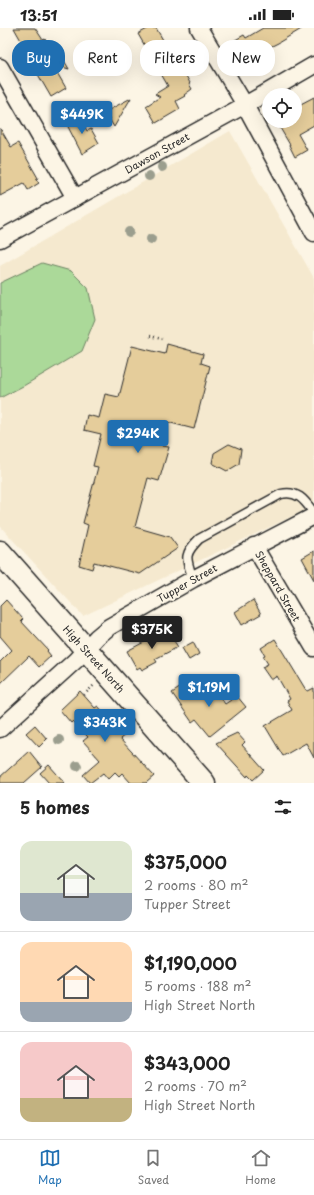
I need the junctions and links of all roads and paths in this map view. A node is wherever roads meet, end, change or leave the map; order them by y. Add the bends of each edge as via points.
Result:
1 (199, 28) edge
2 (314, 66) edge
3 (0, 67) edge
4 (245, 105) junction
5 (75, 198) junction
6 (314, 233) edge
7 (0, 239) edge
8 (150, 336) dead end
9 (162, 340) dead end
10 (314, 515) edge
11 (254, 546) junction
12 (0, 552) edge
13 (193, 579) junction
14 (314, 648) edge
15 (86, 651) junction
16 (96, 683) dead end
17 (84, 695) dead end
18 (124, 713) dead end
19 (114, 722) dead end
20 (0, 729) edge
21 (204, 783) edge

1 - 4 street
2 - 4 street, Dawson Street
3 - 5 street
4 - 5 street, Dawson Street
4 - 6 street
5 - 7 street, Dawson Street
8 - 9 path
10 - 11 street, Tupper Street
10 - 13 lane via 298,495 289,492 281,494 199,539 190,548 187,560
11 - 13 street, Tupper Street
11 - 14 street, Sheppard Street
12 - 15 main road, High Street North
13 - 15 street, Tupper Street via 109,627
15 - 20 street, Tupper Street
15 - 21 main road, High Street North
16 - 17 path
18 - 19 path

